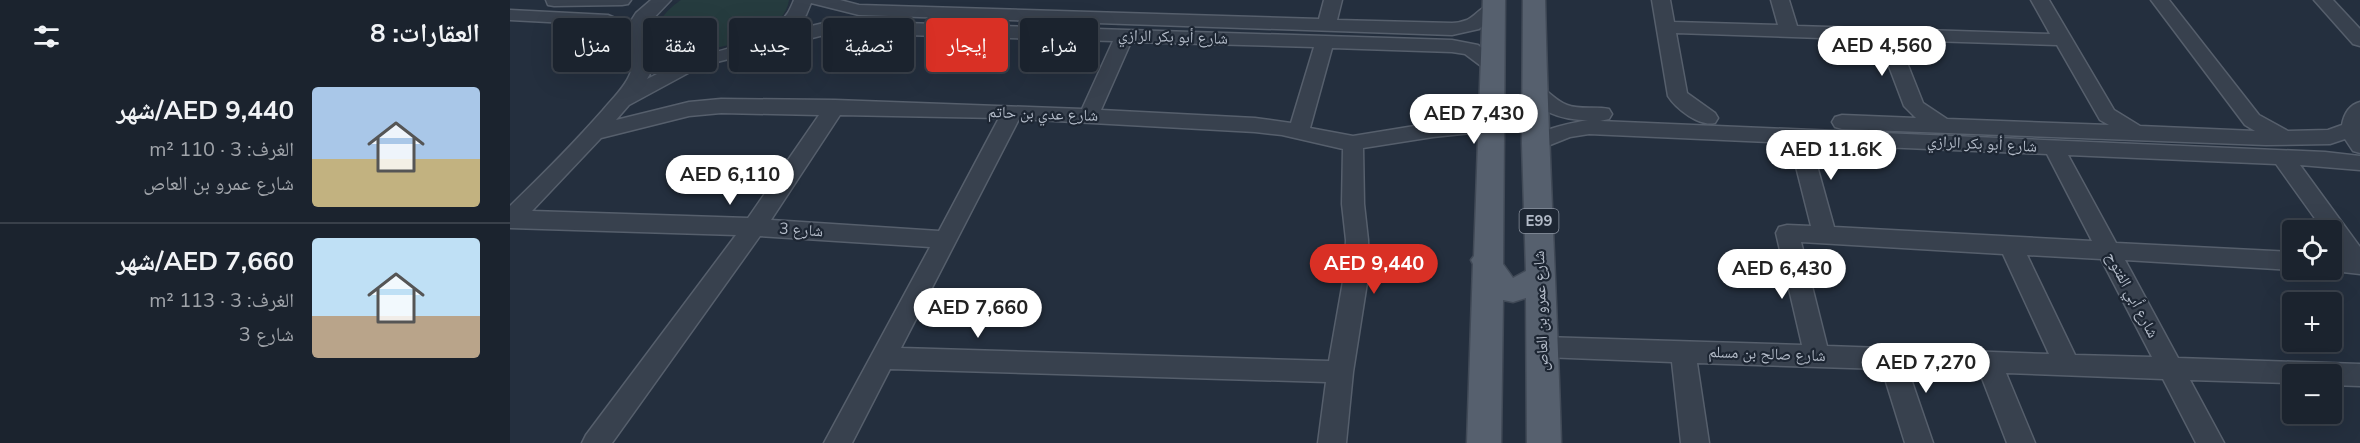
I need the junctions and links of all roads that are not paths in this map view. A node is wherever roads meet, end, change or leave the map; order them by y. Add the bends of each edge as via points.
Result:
1 (522, 0) edge
2 (622, 0) edge
3 (662, 0) edge
4 (803, 0) edge
5 (818, 0) edge
6 (1138, 0) edge
7 (1333, 0) edge
8 (1533, 0) edge
9 (1661, 0) edge
10 (1780, 0) edge
11 (2040, 0) edge
12 (2160, 0) edge
13 (2323, 0) edge
14 (1494, 4) edge
15 (989, 6) edge
16 (510, 15) edge
17 (794, 18) edge
18 (1127, 27) junction
19 (1665, 27) junction
20 (1789, 31) junction
21 (811, 32) edge
22 (1326, 33) junction
23 (1886, 34) junction
24 (2064, 40) junction
25 (2360, 40) edge
26 (634, 43) junction
27 (643, 53) edge
28 (1492, 65) junction
29 (674, 72) edge
30 (1534, 91) junction
31 (1678, 96) junction
32 (835, 107) junction
33 (2360, 110) edge
34 (1013, 112) junction
35 (1089, 115) junction
36 (1909, 115) junction
37 (1662, 117) junction
38 (1708, 118) junction
39 (2102, 123) junction
40 (1491, 124) junction
41 (599, 126) junction
42 (2250, 128) junction
43 (1299, 131) junction
44 (1799, 136) junction
45 (2356, 137) edge
46 (1353, 143) junction
47 (1535, 144) junction
48 (2054, 148) junction
49 (2284, 148) junction
50 (2360, 163) edge
51 (510, 220) edge
52 (754, 227) junction
53 (1824, 236) junction
54 (946, 240) junction
55 (2012, 246) junction
56 (2109, 251) junction
57 (1486, 260) junction
58 (2282, 260) edge
59 (2342, 263) edge
60 (2360, 264) edge
61 (1541, 276) junction
62 (1543, 346) junction
63 (1683, 351) junction
64 (1817, 356) junction
65 (884, 358) junction
66 (1892, 358) junction
67 (1989, 362) junction
68 (2067, 364) junction
69 (2171, 368) junction
70 (1340, 372) junction
71 (2360, 375) edge
72 (596, 443) edge
73 (838, 443) edge
74 (1332, 443) edge
75 (1484, 443) edge
76 (1544, 443) edge
77 (1695, 443) edge
78 (1918, 443) edge
79 (2021, 443) edge
80 (2210, 443) edge

1 - 2 street
3 - 26 street via 638,22
4 - 17 street
5 - 15 street, شارع أبو بكر الرازي via 859,10
6 - 18 street
7 - 22 street
8 - 30 main road, شارع عمرو بن العاص / E99
9 - 19 street
10 - 20 street
11 - 24 street
12 - 42 street
13 - 25 street
14 - 22 street, شارع أبو بكر الرازي via 1472,25 1452,29
14 - 28 main road
15 - 18 street, شارع أبو بكر الرازي
16 - 26 street via 608,20 620,25
18 - 21 street, شارع أبو بكر الرازي
18 - 22 street, شارع أبو بكر الرازي
18 - 35 street
19 - 20 street
19 - 31 street
20 - 23 street
22 - 28 street, شارع أبو بكر الرازي via 1471,49
22 - 43 street
23 - 24 street
23 - 36 street
24 - 39 street
26 - 27 street
26 - 41 street via 641,72
28 - 40 main road
29 - 41 street via 642,88
30 - 37 street, شارع أبو بكر الرازي via 1563,112
30 - 47 main road, شارع عمرو بن العاص / E99
31 - 37 street
31 - 38 street
32 - 34 street, شارع عدي بن حاتم
32 - 41 street, شارع عدي بن حاتم via 721,106
32 - 52 street
33 - 45 street via 2352,121
34 - 35 street, شارع عدي بن حاتم
34 - 54 street
35 - 43 street, شارع عدي بن حاتم
36 - 38 street, شارع أبو بكر الرازي
36 - 39 street, شارع أبو بكر الرازي via 1942,125
37 - 38 street, شارع أبو بكر الرازي
39 - 42 street, شارع أبو بكر الرازي via 2133,132
40 - 46 street, شارع عدي بن حاتم
40 - 57 main road
41 - 51 street
42 - 49 street
43 - 46 street, شارع عدي بن حاتم
44 - 47 street, شارع أبو بكر الرازي via 1589,127 1566,131
44 - 48 street, شارع أبو بكر الرازي
44 - 53 street
45 - 49 street, شارع أبو بكر الرازي via 2330,137
46 - 70 street via 1357,270
47 - 61 main road, شارع عمرو بن العاص / E99
48 - 49 street, شارع أبو بكر الرازي
48 - 56 street, شارع أبي الفتوح
49 - 50 street, شارع أبو بكر الرازي
49 - 60 street
51 - 52 street, شارع 3
52 - 54 street, شارع 3
52 - 72 street
53 - 55 street
53 - 64 street via 1787,233
54 - 65 street
55 - 56 street
55 - 68 street
56 - 58 street
56 - 69 street, شارع أبي الفتوح
57 - 61 main road via 1500,286 1509,291 1520,290
57 - 75 main road
59 - 60 street
61 - 62 main road, شارع عمرو بن العاص / E99
62 - 63 street, شارع صالح بن مسلم
62 - 76 main road, شارع عمرو بن العاص / E99
63 - 64 street, شارع صالح بن مسلم
63 - 77 street
64 - 66 street, شارع صالح بن مسلم
65 - 70 street
65 - 73 street
66 - 67 street, شارع صالح بن مسلم
66 - 78 street
67 - 68 street, شارع صالح بن مسلم
67 - 79 street
68 - 69 street, شارع صالح بن مسلم
69 - 71 street, شارع صالح بن مسلم
69 - 80 street, شارع أبي الفتوح
70 - 74 street

